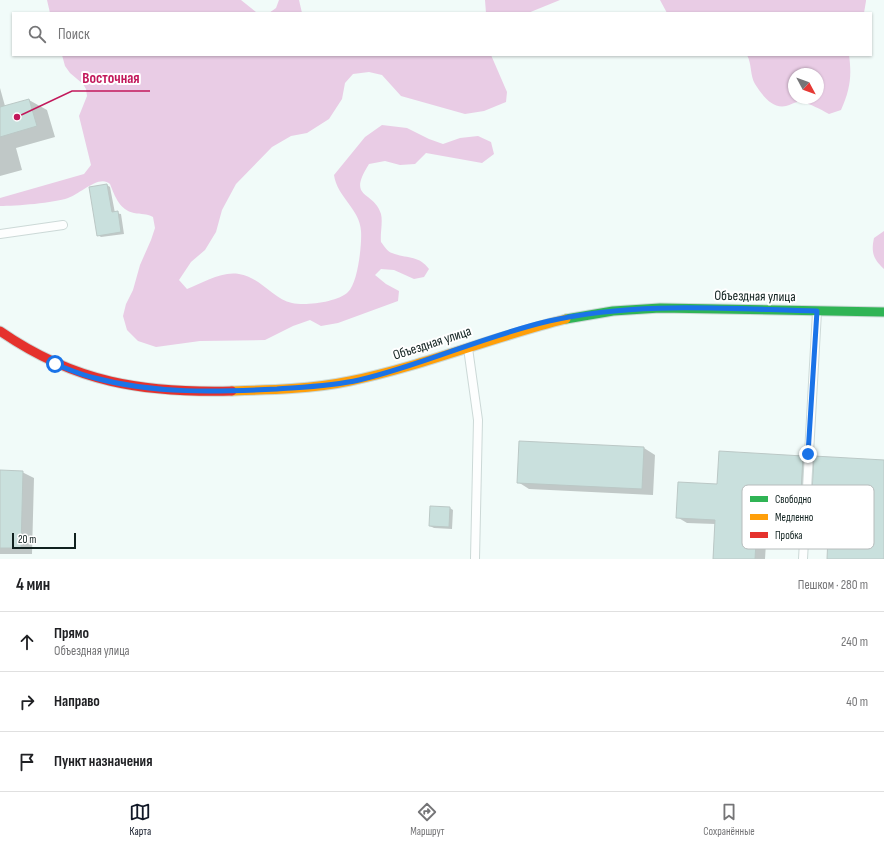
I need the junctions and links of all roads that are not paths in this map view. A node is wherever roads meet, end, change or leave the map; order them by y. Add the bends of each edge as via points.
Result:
1 (63, 225) dead end
2 (0, 234) edge
3 (817, 311) junction
4 (884, 312) edge
5 (0, 331) edge
6 (468, 346) junction
7 (807, 485) edge
8 (804, 549) edge
9 (475, 559) edge
10 (803, 559) edge

1 - 2 lane
3 - 4 street, Объездная улица
3 - 6 street, Объездная улица via 665,308 600,312 549,321
3 - 7 lane
5 - 6 street, Объездная улица via 55,364 95,378 147,388 224,392 357,380
6 - 9 lane via 478,420
8 - 10 lane

